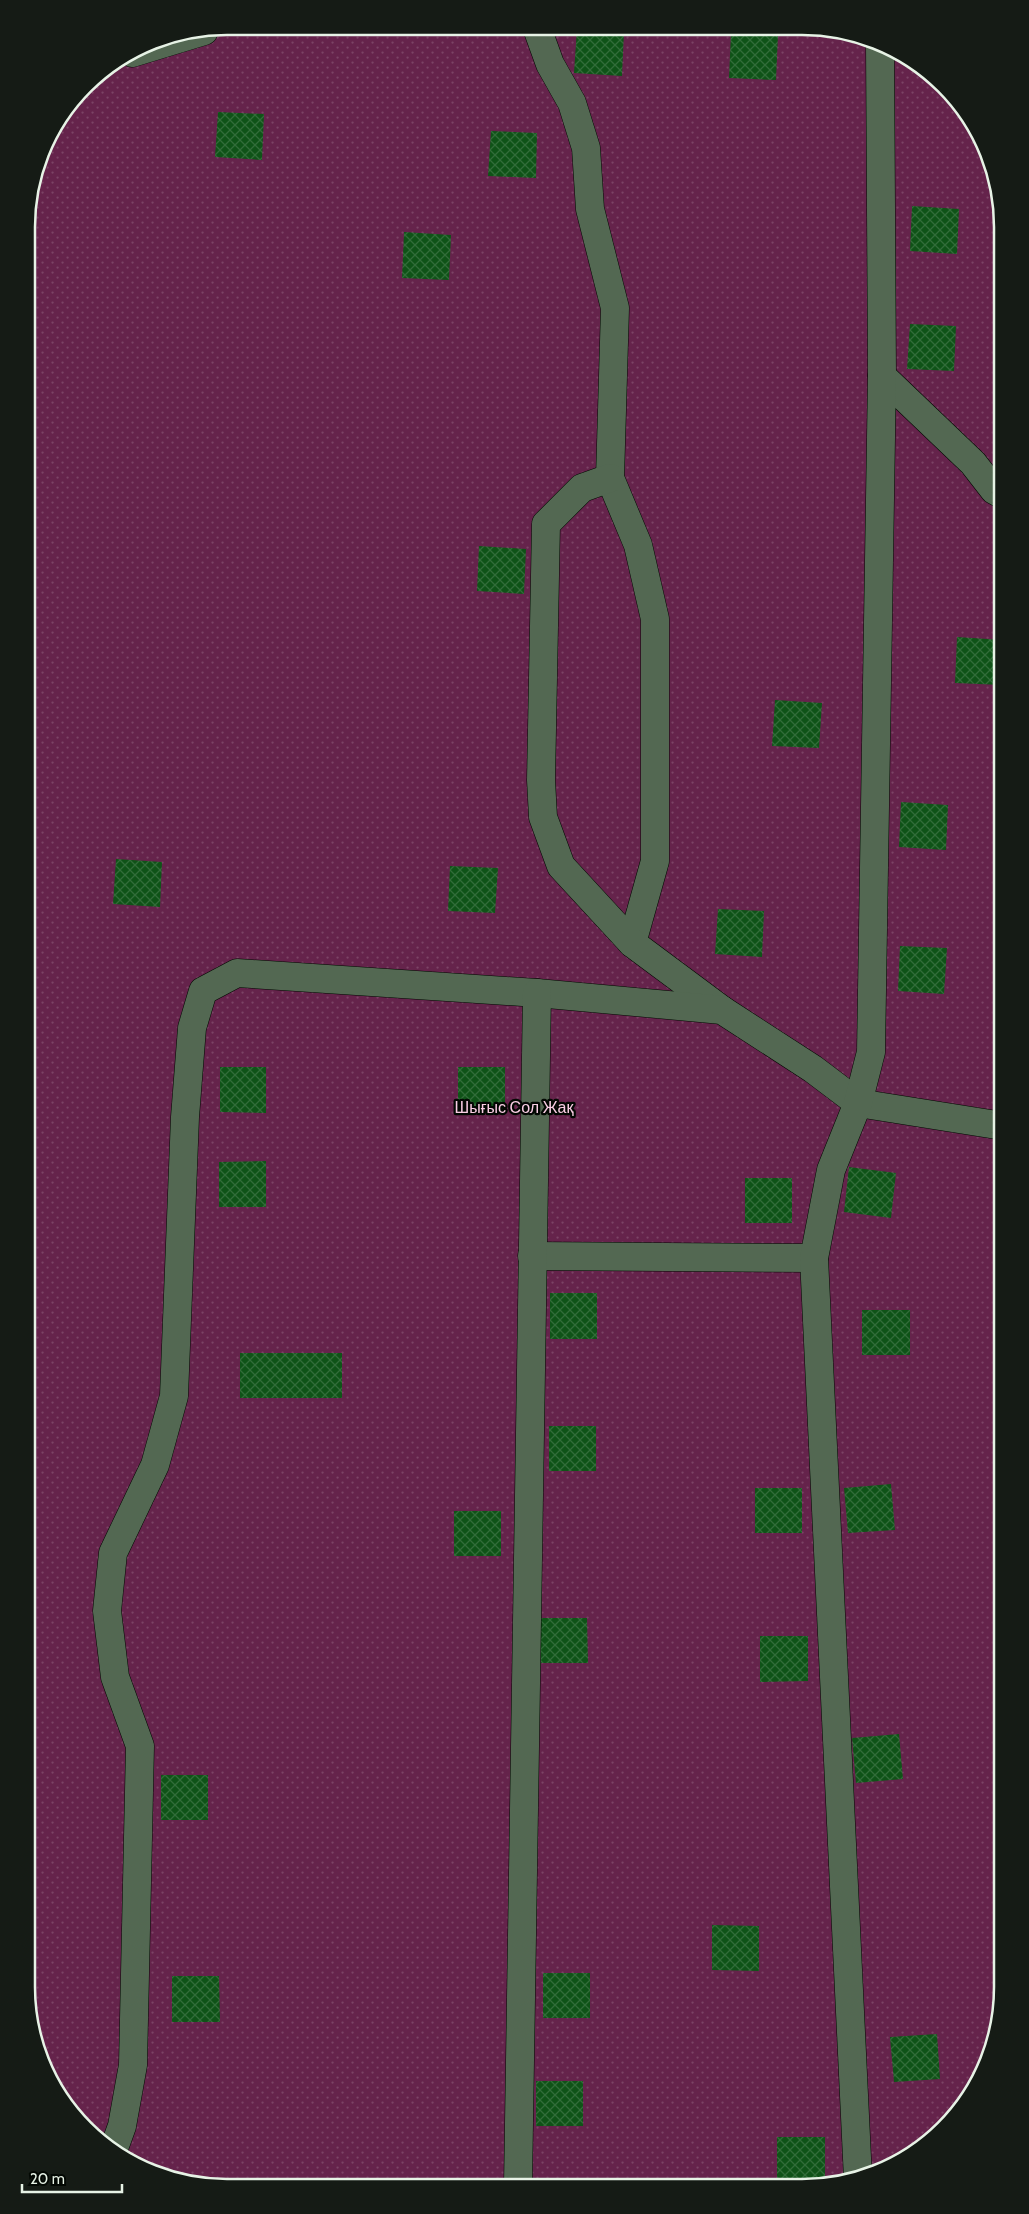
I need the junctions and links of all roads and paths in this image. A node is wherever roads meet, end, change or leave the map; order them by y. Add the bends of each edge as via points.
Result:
1 (540, 35) edge
2 (880, 52) edge
3 (882, 376) junction
4 (610, 478) junction
5 (994, 490) edge
6 (632, 943) junction
7 (537, 994) junction
8 (722, 1010) junction
9 (858, 1103) junction
10 (994, 1125) edge
11 (532, 1256) junction
12 (814, 1258) junction
13 (115, 2143) edge
14 (858, 2171) edge
15 (518, 2179) edge

1 - 4 street via 550,64 572,103 586,148 590,209 615,308
2 - 3 street
3 - 5 street via 973,463
3 - 9 street via 870,1052
4 - 6 street via 638,545 655,619 655,862
4 - 6 street via 582,488 546,524 541,780 543,817 561,866
6 - 8 street
7 - 8 street
7 - 11 street
7 - 13 street via 237,973 203,990 192,1028 185,1117 174,1396 156,1465 113,1553 107,1611 115,1678 140,1746 133,2065 122,2126
8 - 9 street via 813,1069
9 - 10 street
9 - 12 street via 831,1170
11 - 12 street
11 - 15 street
12 - 14 street

